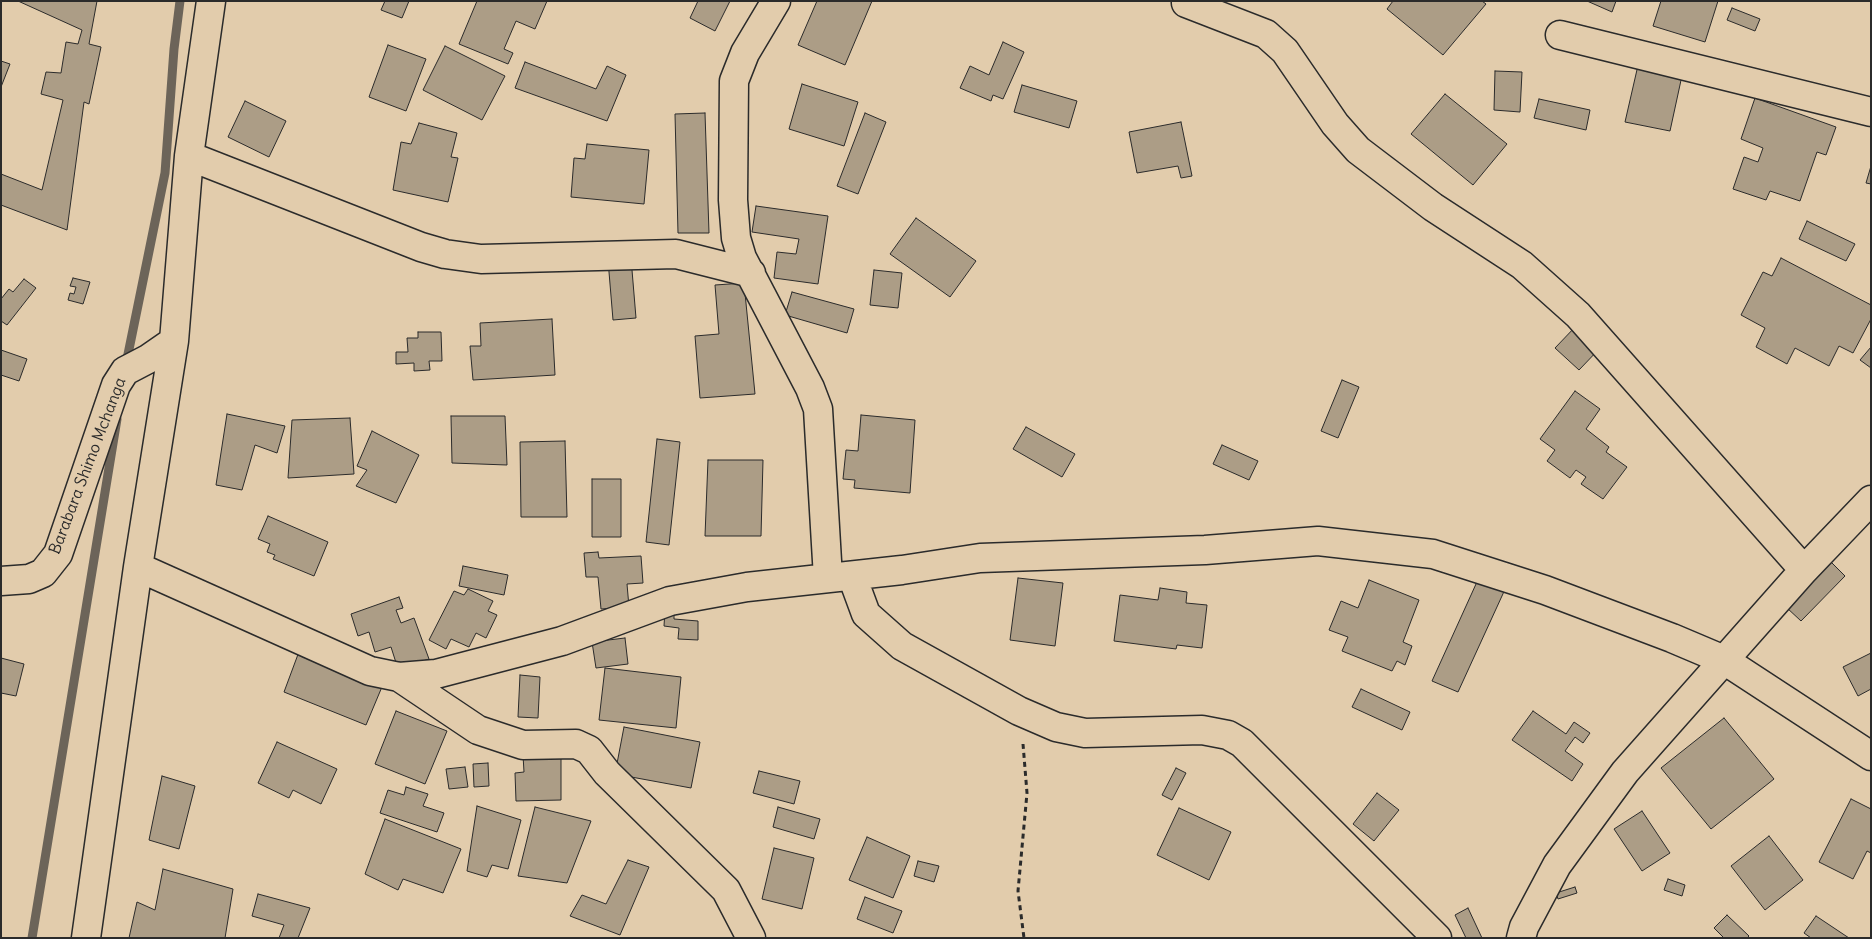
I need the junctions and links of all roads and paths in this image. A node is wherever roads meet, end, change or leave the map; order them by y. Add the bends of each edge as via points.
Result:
1 (211, 1) edge
2 (776, 1) edge
3 (1186, 3) dead end
4 (1560, 35) dead end
5 (1871, 112) edge
6 (189, 156) junction
7 (751, 273) junction
8 (174, 341) junction
9 (1871, 500) edge
10 (138, 567) junction
11 (1804, 570) junction
12 (840, 577) junction
13 (1, 581) edge
14 (1724, 660) junction
15 (399, 677) junction
16 (1019, 711) junction
17 (1871, 756) edge
18 (86, 938) edge
19 (751, 938) edge
20 (1024, 938) edge
21 (1437, 938) edge
22 (1521, 938) edge

1 - 6 street
2 - 7 street via 745,53 734,81 733,200 736,238
3 - 11 street via 1266,34 1285,51 1330,118 1358,150 1440,212 1522,265 1578,315
4 - 5 street
6 - 7 street via 445,254 481,259 676,254
6 - 8 street
7 - 12 street via 818,409
8 - 10 street
8 - 13 street, Barabara Shimo Mchanga via 125,371 116,385 58,554 43,573 29,579
9 - 11 street
10 - 15 street via 370,671
10 - 18 street
11 - 14 street
12 - 14 street via 980,558 1195,551 1318,541 1433,554 1545,590
12 - 15 street via 747,587 670,601 562,641 436,674
12 - 16 street via 866,614 902,646
14 - 17 street
14 - 22 street via 1625,772 1557,865 1524,926
15 - 19 street via 478,730 523,745 576,744 589,750 607,773 726,890
16 - 20 path via 1027,793 1018,891
16 - 21 street via 1056,727 1085,733 1202,730 1228,735 1242,743

